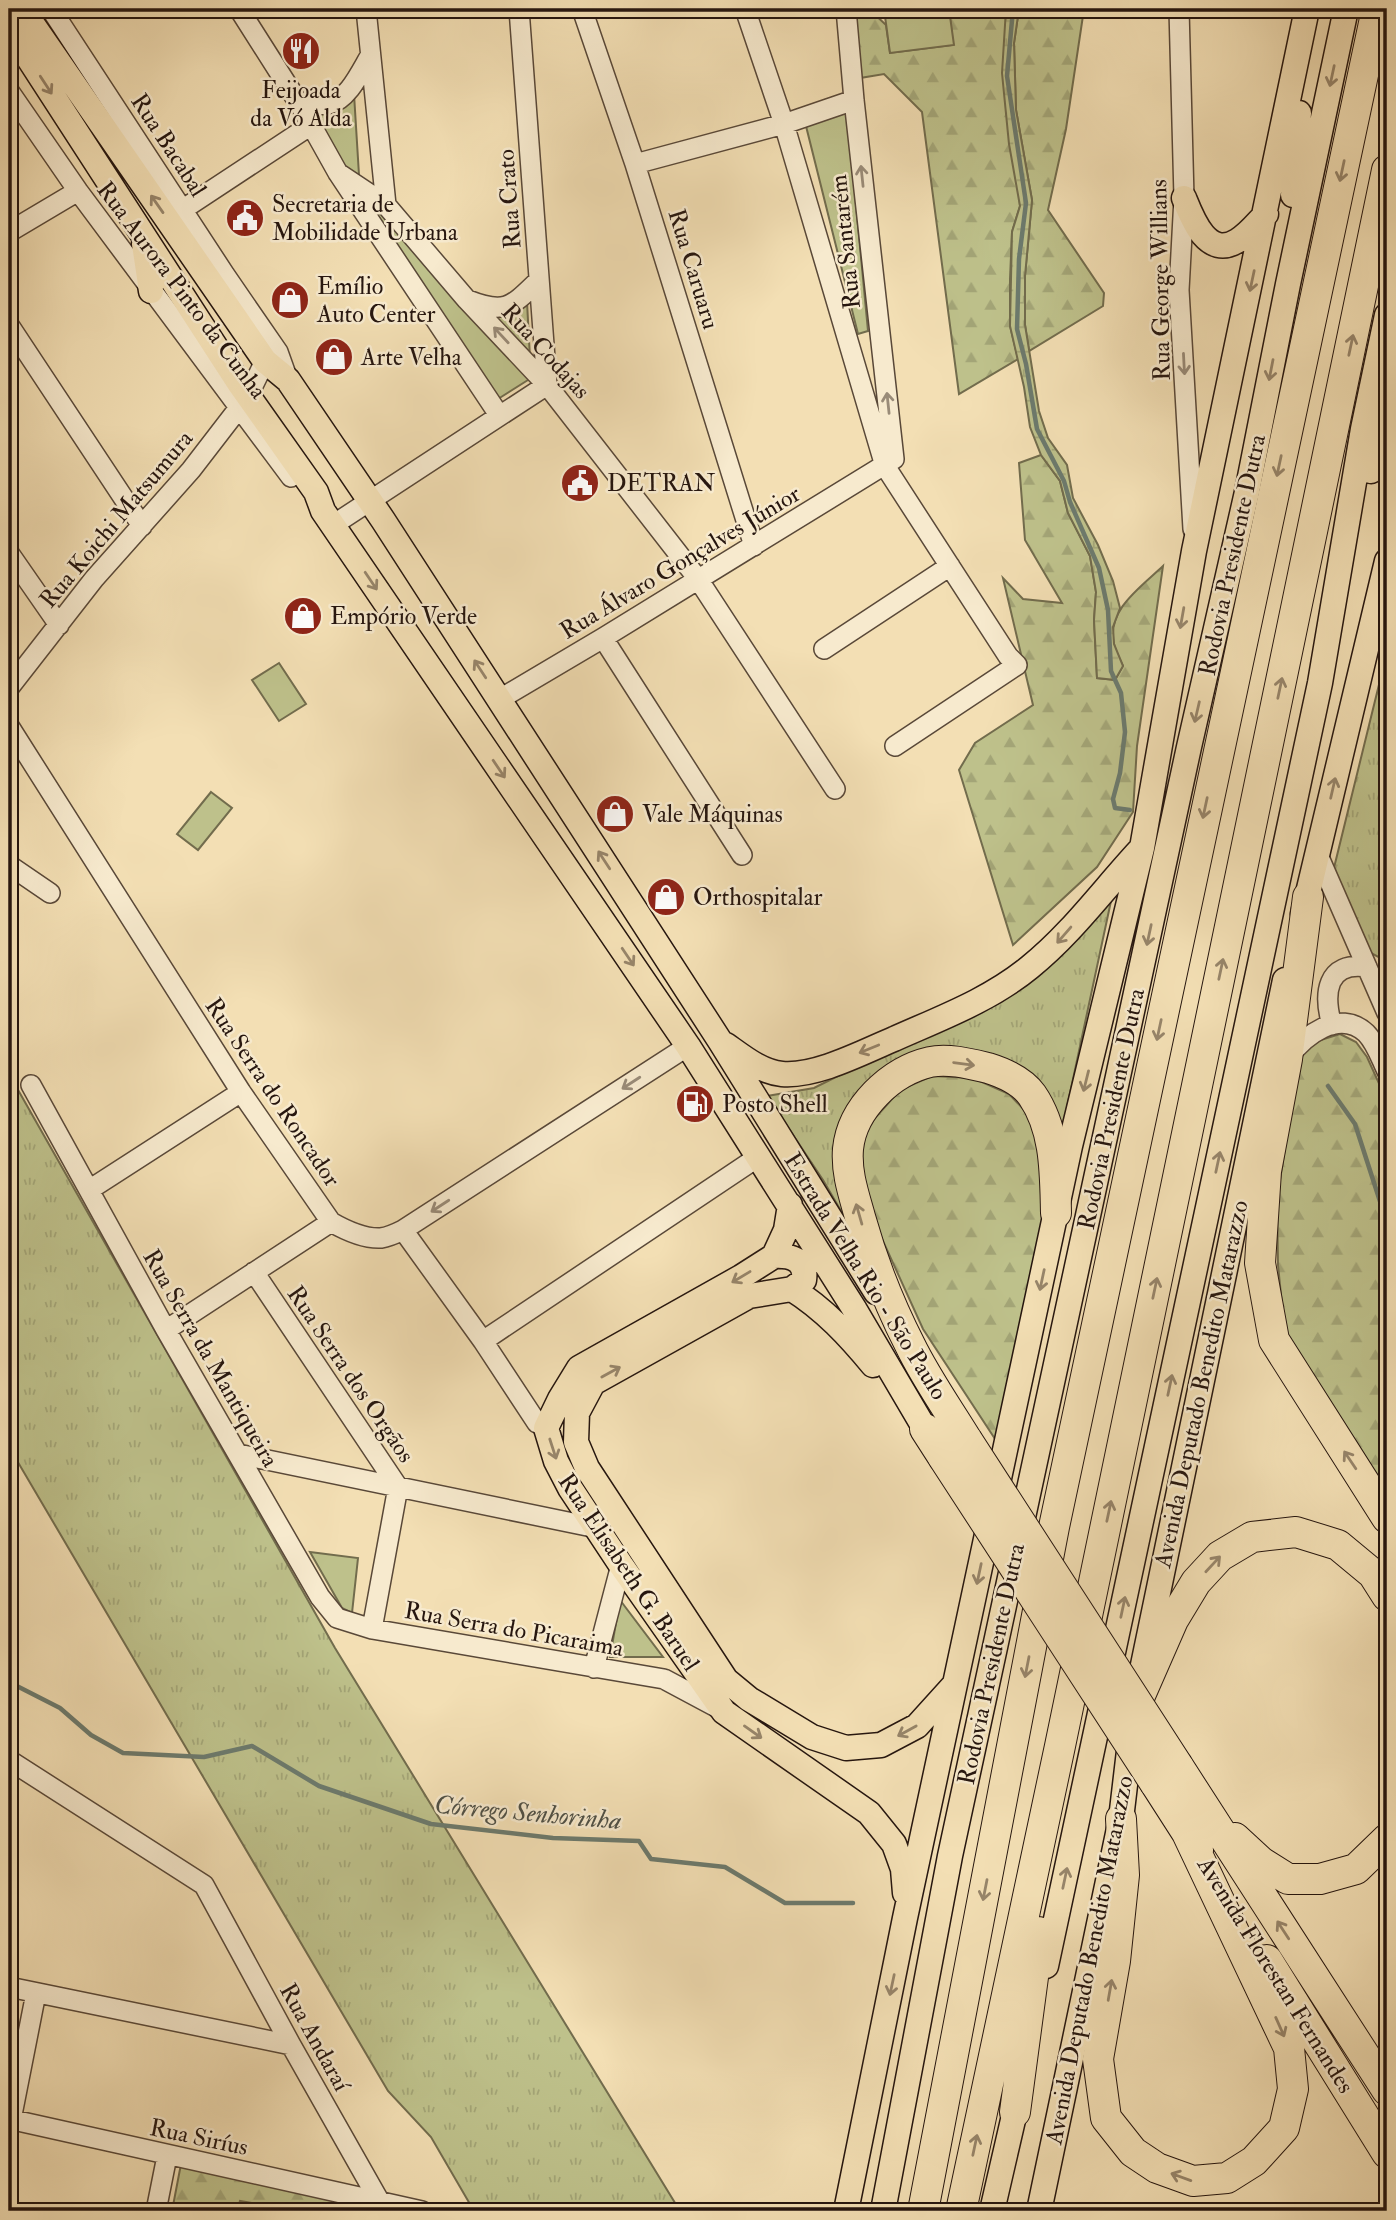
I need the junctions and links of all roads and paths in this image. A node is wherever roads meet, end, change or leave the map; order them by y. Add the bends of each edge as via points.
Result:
1 (22, 9) edge
2 (51, 9) edge
3 (239, 9) edge
4 (366, 9) edge
5 (519, 9) edge
6 (582, 9) edge
7 (745, 9) edge
8 (846, 9) edge
9 (1179, 9) edge
10 (1307, 9) edge
11 (1346, 9) edge
12 (1377, 9) edge
13 (9, 28) edge
14 (370, 56) junction
15 (1298, 56) junction
16 (9, 91) edge
17 (854, 100) junction
18 (300, 105) junction
19 (784, 124) junction
20 (311, 125) junction
21 (635, 164) junction
22 (1387, 170) edge
23 (338, 173) junction
24 (78, 191) junction
25 (1184, 198) junction
26 (386, 205) junction
27 (182, 210) junction
28 (1266, 214) junction
29 (9, 232) edge
30 (142, 233) junction
31 (540, 279) junction
32 (151, 291) junction
33 (467, 300) junction
34 (1387, 314) edge
35 (9, 325) edge
36 (1278, 338) junction
37 (271, 356) junction
38 (547, 385) junction
39 (1387, 405) edge
40 (241, 406) junction
41 (499, 415) junction
42 (885, 466) junction
43 (370, 501) junction
44 (328, 518) junction
45 (142, 526) junction
46 (754, 546) junction
47 (1194, 551) junction
48 (9, 553) edge
49 (1387, 561) edge
50 (950, 566) junction
51 (698, 579) junction
52 (59, 625) junction
53 (603, 638) junction
54 (824, 649) dead end
55 (1320, 683) junction
56 (9, 688) edge
57 (500, 699) junction
58 (9, 726) edge
59 (895, 746) dead end
60 (835, 789) dead end
61 (1142, 848) junction
62 (742, 855) dead end
63 (1318, 855) junction
64 (9, 865) edge
65 (50, 893) dead end
66 (1307, 897) junction
67 (1367, 967) junction
68 (1386, 1000) edge
69 (1332, 1025) junction
70 (720, 1041) junction
71 (688, 1046) junction
72 (1287, 1059) junction
73 (1387, 1071) edge
74 (31, 1085) dead end
75 (241, 1092) junction
76 (758, 1157) junction
77 (89, 1190) junction
78 (790, 1205) junction
79 (1056, 1213) junction
80 (331, 1222) junction
81 (403, 1230) junction
82 (774, 1256) junction
83 (254, 1272) junction
84 (792, 1289) junction
85 (166, 1330) junction
86 (483, 1341) junction
87 (910, 1346) junction
88 (537, 1423) dead end
89 (925, 1429) junction
90 (238, 1454) junction
91 (398, 1487) junction
92 (1387, 1518) edge
93 (597, 1528) junction
94 (621, 1565) junction
95 (1387, 1596) edge
96 (372, 1629) junction
97 (594, 1668) junction
98 (956, 1684) junction
99 (1134, 1709) junction
100 (724, 1712) junction
101 (1060, 1746) junction
102 (9, 1760) edge
103 (1166, 1774) junction
104 (1121, 1819) junction
105 (1198, 1823) junction
106 (1387, 1839) edge
107 (905, 1918) junction
108 (9, 1987) edge
109 (36, 1993) junction
110 (291, 2045) junction
111 (1387, 2090) edge
112 (1015, 2112) junction
113 (10, 2120) edge
114 (1387, 2153) edge
115 (167, 2156) junction
116 (382, 2206) edge
117 (156, 2211) edge
118 (422, 2211) edge
119 (845, 2211) edge
120 (883, 2211) edge
121 (923, 2211) edge
122 (961, 2211) edge
123 (992, 2211) edge
124 (1039, 2211) edge

37 -> 1 main road, Estrada Velha Rio - São Paulo
2 - 27 street, Rua Bacabal
3 - 18 street
4 - 14 street
5 - 31 street, Rua Crato
6 - 21 street, Rua Caruaru
7 - 19 street
8 - 17 street, Rua Santarém
9 - 25 street, Rua George Willians
10 - 15 main road
11 -> 36 main road, Rodovia Presidente Dutra
12 -> 121 highway, Rodovia Presidente Dutra via 1056,1514
13 -> 30 main road, Estrada Velha Rio - São Paulo
14 - 18 street via 341,98 332,104
14 - 26 street
15 - 28 main road
15 - 36 main road via 1296,171
16 - 24 street, Rua Aurora Pinto da Cunha
17 - 19 street
42 -> 17 street, Rua Santarém via 894,459
18 - 20 street
19 - 21 street
19 - 42 street
20 - 23 street
20 - 27 street
21 - 46 street, Rua Caruaru
101 -> 22 highway
23 - 26 street, Rua Codajas
23 - 41 street
24 - 29 street
24 - 32 street, Rua Aurora Pinto da Cunha
25 - 28 main road via 1201,234 1225,245 1237,241
25 -> 47 street, Rua George Willians via 1179,290
26 - 33 street, Rua Codajas
27 - 37 street, Rua Bacabal
28 -> 47 main road
30 - 32 main road
30 - 40 main road, Estrada Velha Rio - São Paulo
31 - 33 street via 502,309
31 - 38 street, Rua Crato
32 - 40 street, Rua Aurora Pinto da Cunha
38 -> 33 street, Rua Codajas
34 - 55 main road
35 - 45 street
36 -> 120 main road, Rodovia Presidente Dutra via 959,1816
37 - 40 street, Rua Koichi Matsumura
37 - 43 main road, Estrada Velha Rio - São Paulo
38 - 41 street
38 - 51 street, Rua Codajas
39 - 55 main road
40 - 44 main road, Estrada Velha Rio - São Paulo via 316,492
40 - 45 street, Rua Koichi Matsumura
41 - 43 street
42 - 46 street, Rua Álvaro Gonçalves Júnior
42 - 50 street
43 - 44 street
57 -> 43 main road, Estrada Velha Rio - São Paulo
44 -> 71 main road, Estrada Velha Rio - São Paulo
45 - 52 street, Rua Koichi Matsumura
46 - 51 street, Rua Álvaro Gonçalves Júnior
47 -> 61 main road
48 - 52 street
63 -> 49 main road, Avenida Deputado Benedito Matarazzo
50 - 54 street
50 - 59 street via 1017,665
51 - 53 street, Rua Álvaro Gonçalves Júnior
51 - 60 street, Rua Codajas
52 - 56 street, Rua Koichi Matsumura
53 - 57 street, Rua Álvaro Gonçalves Júnior
53 - 62 street
112 -> 55 main road
70 -> 57 main road, Estrada Velha Rio - São Paulo
58 - 75 street, Rua Serra do Roncador
61 -> 70 main road via 1057,944 1010,983 974,1003 840,1061 797,1073 766,1070
61 -> 79 main road
63 - 66 main road, Avenida Deputado Benedito Matarazzo
63 - 67 street
64 - 65 street
66 - 72 highway
66 - 99 main road, Avenida Deputado Benedito Matarazzo via 1282,990
67 - 68 street
67 - 69 street via 1346,968 1331,981 1326,999
69 - 72 street via 1308,1037
69 - 73 street via 1341,1023 1365,1033
70 - 87 main road, Estrada Velha Rio - São Paulo
71 - 76 main road, Estrada Velha Rio - São Paulo
71 -> 81 street
92 -> 72 highway via 1275,1340 1260,1263 1266,1171
74 - 77 street, Rua Serra da Mantiqueira
75 - 77 street
75 - 80 street, Rua Serra do Roncador
76 - 78 main road, Estrada Velha Rio - São Paulo
76 - 86 street
77 - 85 street, Rua Serra da Mantiqueira
78 - 82 main road via 786,1230
78 - 89 main road, Estrada Velha Rio - São Paulo
87 -> 79 highway via 866,1238 848,1167 852,1130 860,1113 884,1087 931,1062 971,1064 1024,1086 1045,1118 1051,1140
79 -> 98 main road
80 - 81 street, Rua Serra do Roncador via 382,1238
80 - 83 street
81 - 86 street
82 - 84 main road via 790,1256 801,1263 804,1280
82 -> 93 main road, Rua Elisabeth G. Baruel via 579,1368 546,1428 556,1461
83 - 85 street
83 - 91 street, Rua Serra dos Orgãos
84 - 89 main road via 849,1335
98 -> 84 main road, Rua Elisabeth G. Baruel via 917,1726 881,1745 846,1748 812,1737 749,1699 726,1680 587,1468 576,1442 577,1413 593,1382 749,1296
85 - 90 street, Rua Serra da Mantiqueira
86 - 88 street
87 - 103 highway, Estrada Velha Rio - São Paulo, bridge
89 - 103 highway, bridge
90 - 91 street
90 - 96 street, Rua Serra da Mantiqueira via 320,1597 337,1618
91 - 93 street
91 - 96 street, Rua Serra dos Orgãos
93 - 94 main road, Rua Elisabeth G. Baruel
94 - 97 street
94 - 100 main road, Rua Elisabeth G. Baruel
99 -> 95 highway via 1173,1620 1196,1582 1220,1556 1252,1537 1296,1532 1338,1545 1373,1574
96 - 97 street, Rua Serra do Picaraima
97 - 100 street, Rua Serra do Picaraima via 664,1679
98 - 107 main road
99 - 104 main road, Avenida Deputado Benedito Matarazzo
100 -> 107 main road, Rua Elisabeth G. Baruel via 870,1812 894,1844 903,1869
101 - 112 highway
122 -> 101 highway
102 - 110 street, Rua Andaraí via 204,1885
103 - 105 highway
105 -> 104 highway via 1289,2048 1293,2089 1283,2128 1254,2161 1227,2178 1193,2181 1157,2168 1133,2152 1106,2118 1098,2059 1124,1875
104 - 124 main road, Avenida Deputado Benedito Matarazzo
105 - 106 highway via 1288,1879 1320,1879 1356,1869
111 -> 105 highway, Avenida Florestan Fernandes
105 - 114 highway, Avenida Florestan Fernandes
107 -> 119 main road
108 - 109 street
109 - 110 street
109 - 113 street
110 - 116 street, Rua Andaraí
112 - 123 main road
113 - 115 street, Rua Siríus
115 - 116 street, Rua Siríus
115 - 117 street
116 - 118 street, Rua Siríus

